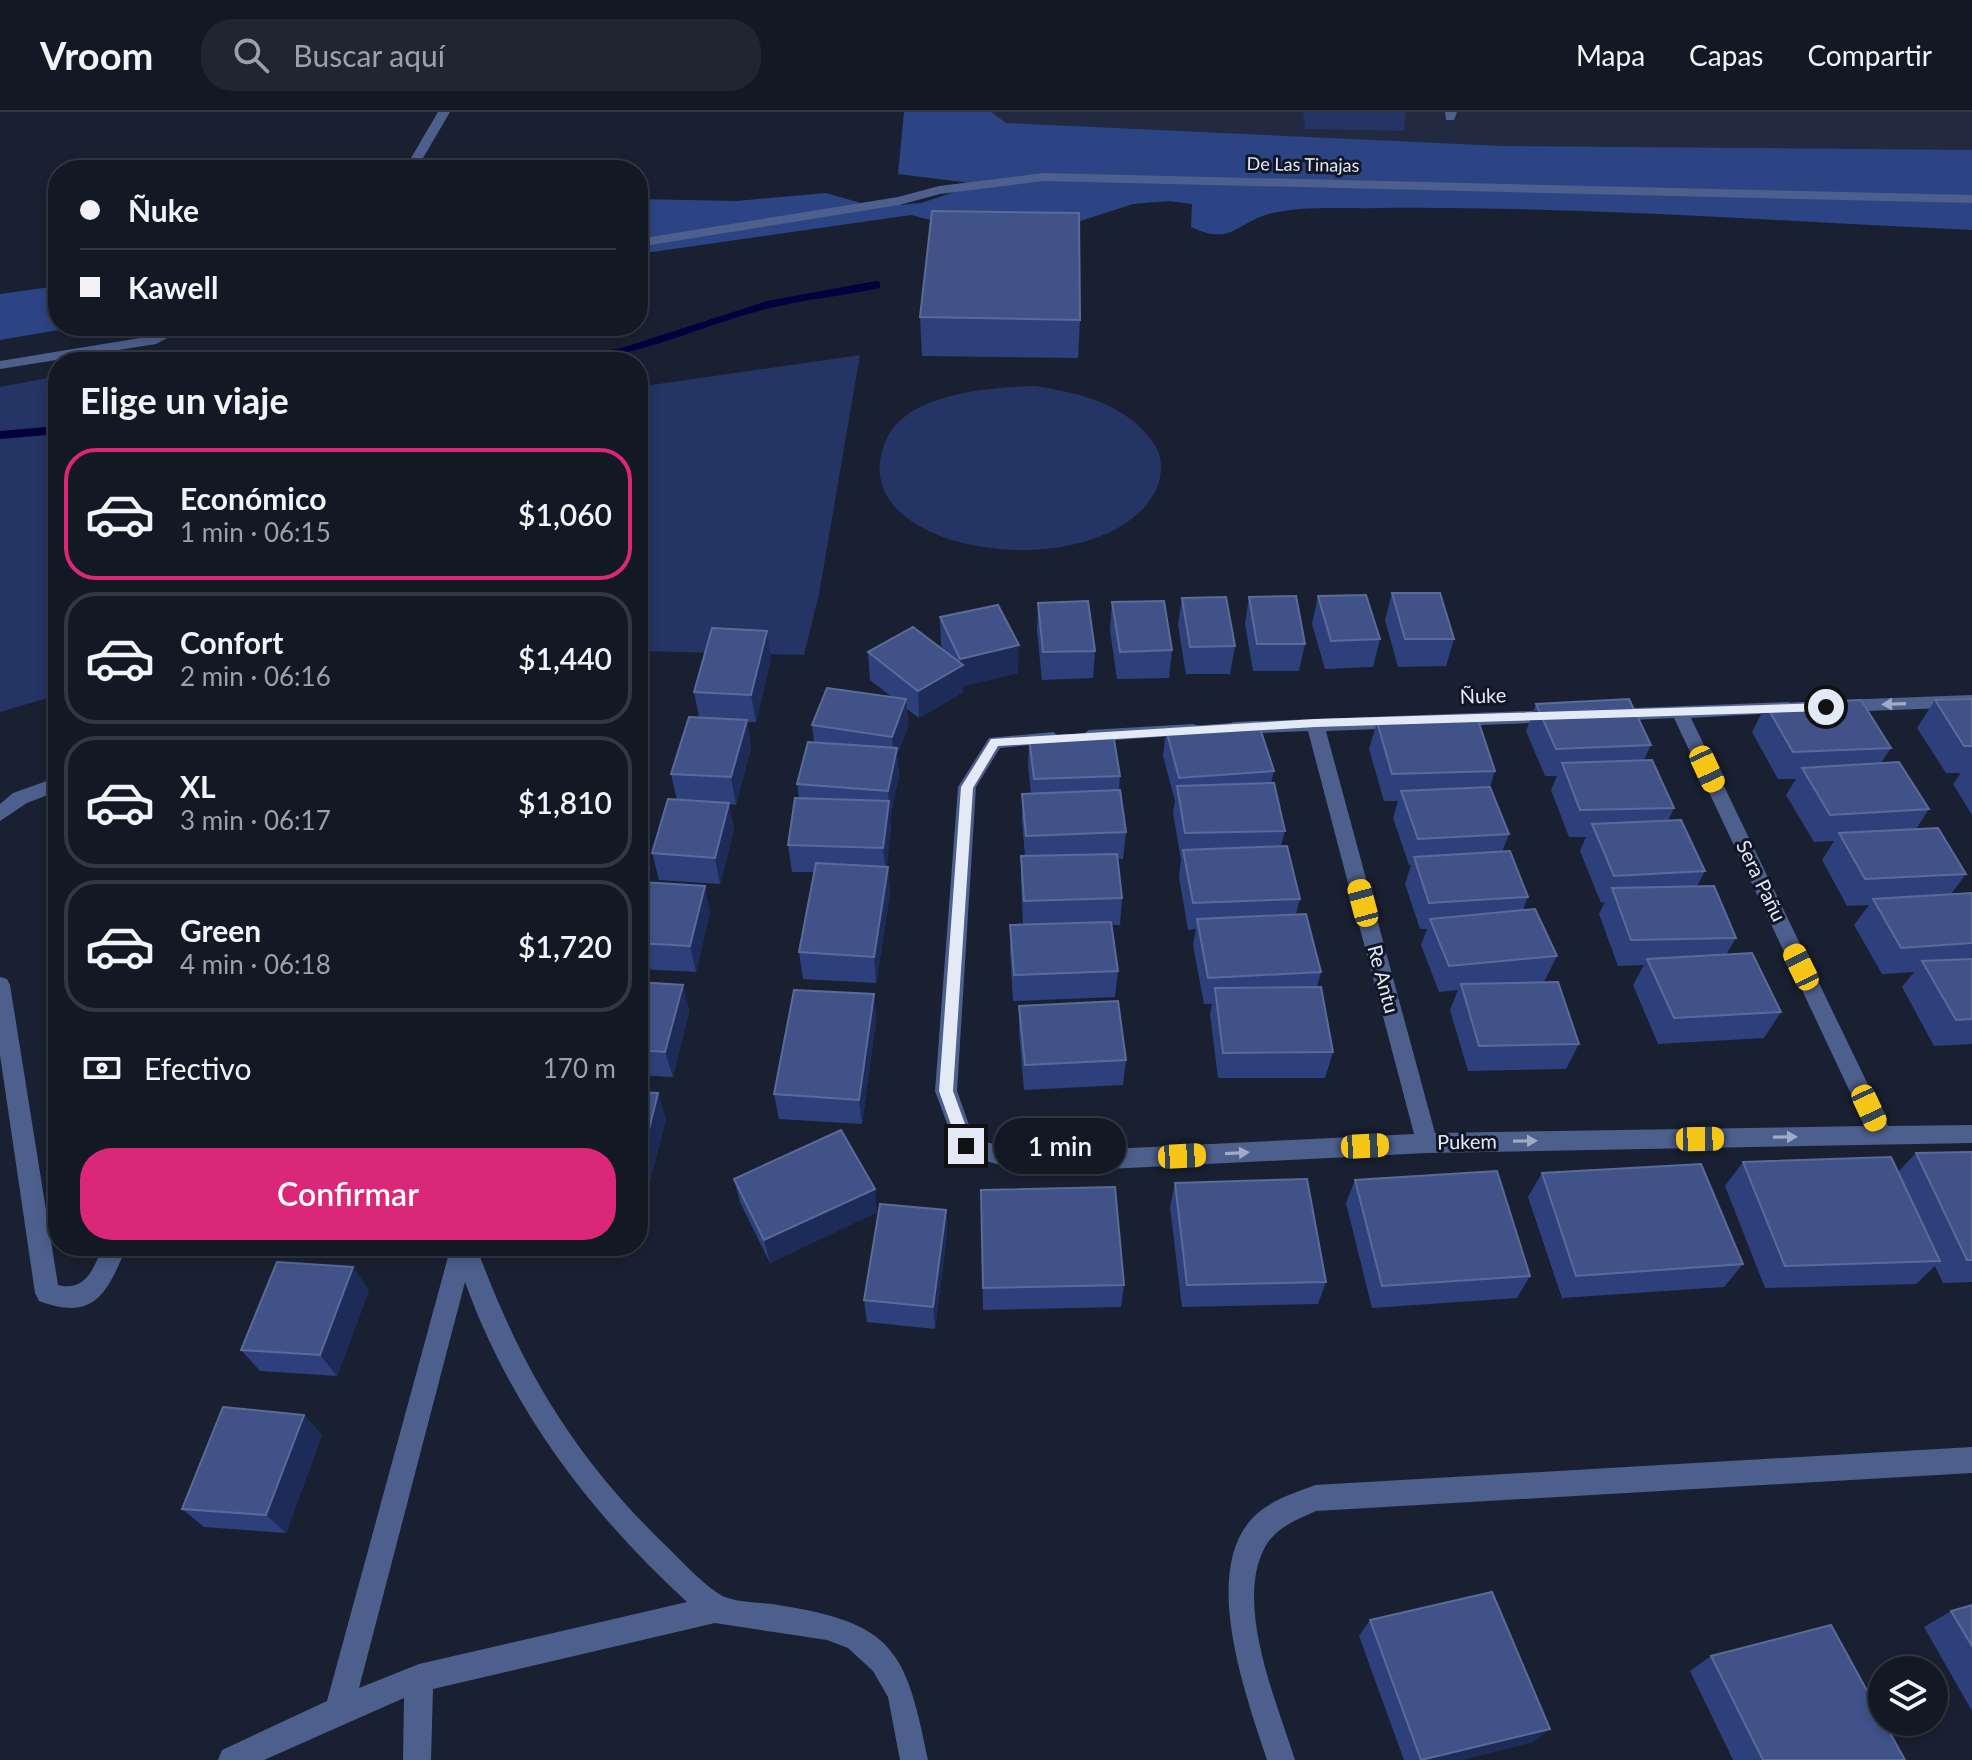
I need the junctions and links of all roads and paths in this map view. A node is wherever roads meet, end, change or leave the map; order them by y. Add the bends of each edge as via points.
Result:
1 (444, 112) edge
2 (416, 160) edge
3 (1972, 199) edge
4 (648, 241) edge
5 (164, 336) edge
6 (81, 352) edge
7 (48, 357) edge
8 (0, 365) edge
9 (1972, 701) edge
10 (1680, 713) junction
11 (1315, 723) junction
12 (48, 788) edge
13 (0, 814) edge
14 (0, 985) edge
15 (1972, 1134) edge
16 (1882, 1136) junction
17 (1427, 1143) junction
18 (966, 1146) joint
19 (110, 1256) edge
20 (460, 1256) edge
21 (466, 1256) edge
22 (1972, 1460) edge
23 (715, 1609) junction
24 (419, 1678) junction
25 (339, 1710) junction
26 (232, 1760) edge
27 (417, 1760) edge
28 (914, 1760) edge
29 (1281, 1760) edge

1 - 2 street
3 - 4 street, De Las Tinajas via 1044,177 939,190
5 - 6 street
7 - 8 street
9 -> 10 street, Ñuke
10 - 11 street, Ñuke
10 - 16 street, Sera Pañu
11 - 17 street, Re Antu
11 - 18 street, Ñuke via 995,742 967,787 946,1091
12 - 13 street via 20,798
14 - 19 street via 47,1293 80,1299 94,1288
15 - 16 street, Pukem
17 -> 16 street, Pukem
18 -> 17 street, Pukem via 1029,1163
20 - 25 street
21 - 23 street via 519,1382 562,1450 606,1506
22 - 29 street via 1296,1503 1275,1513 1256,1534 1243,1558 1241,1592 1249,1654
23 - 24 street
23 - 28 street via 827,1626 857,1638 883,1661 901,1693
24 - 25 street
24 - 27 street
25 - 26 street

